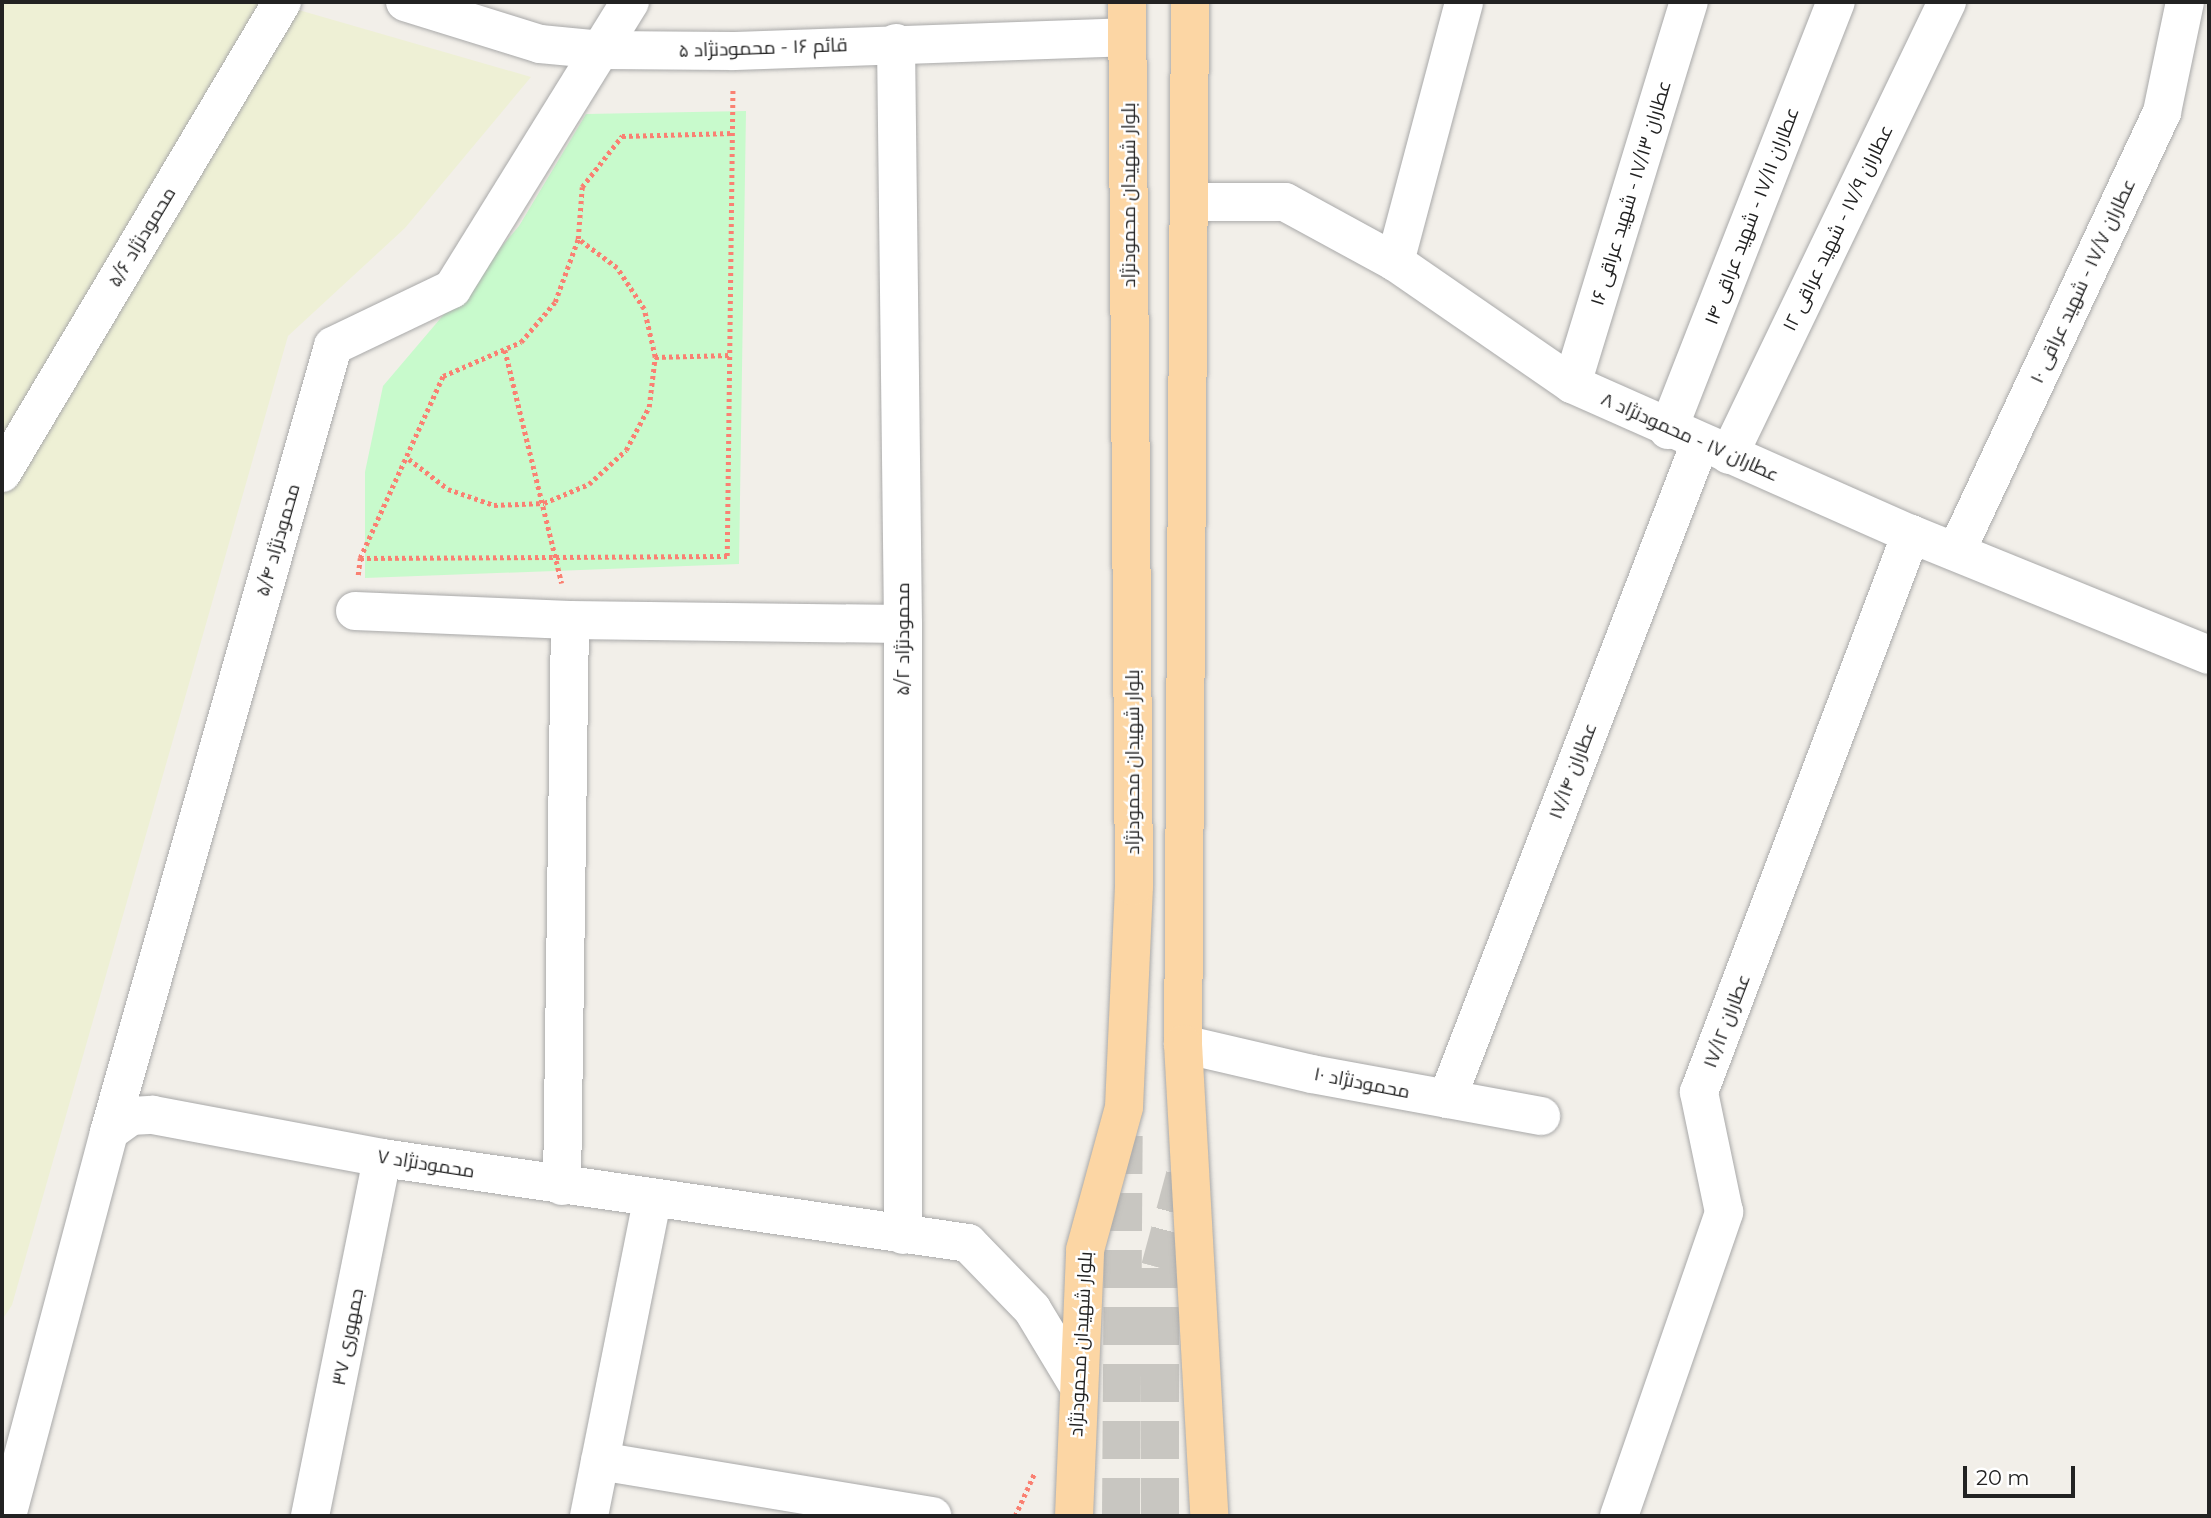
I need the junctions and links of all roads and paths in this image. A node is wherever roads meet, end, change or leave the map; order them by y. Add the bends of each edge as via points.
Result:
1 (282, 2) edge
2 (405, 2) edge
3 (630, 2) edge
4 (1190, 2) edge
5 (1464, 2) edge
6 (1689, 2) edge
7 (1836, 2) edge
8 (1947, 2) edge
9 (2185, 2) edge
10 (1127, 19) edge
11 (896, 43) junction
12 (602, 50) junction
13 (733, 51) junction
14 (733, 133) junction
15 (1191, 202) junction
16 (578, 239) junction
17 (1395, 262) junction
18 (505, 350) junction
19 (731, 355) junction
20 (654, 357) junction
21 (1572, 384) junction
22 (1699, 442) junction
23 (409, 459) junction
24 (2, 473) edge
25 (544, 503) junction
26 (1911, 534) junction
27 (1956, 552) junction
28 (360, 558) junction
29 (556, 558) junction
30 (355, 611) joint
31 (570, 620) junction
32 (903, 624) junction
33 (2209, 655) edge
34 (1183, 1044) junction
35 (1447, 1099) junction
36 (1541, 1116) dead end
37 (109, 1132) junction
38 (382, 1158) junction
39 (562, 1185) junction
40 (652, 1200) junction
41 (903, 1235) junction
42 (1076, 1382) junction
43 (600, 1461) junction
44 (7, 1516) edge
45 (310, 1516) edge
46 (589, 1516) edge
47 (932, 1516) edge
48 (1074, 1516) edge
49 (1209, 1516) edge
50 (1619, 1516) edge

1 - 24 street, محمودنژاد ۵/۶
2 - 12 street, قائم ۱۶ - محمودنژاد ۵ via 540,44
3 - 12 street, محمودنژاد ۵/۴
4 - 15 main road
5 - 17 street
6 - 21 street, عطاران ۱۷/۱۳ - شهید عراقی ۱۶
7 - 22 street, عطاران ۱۷/۱۱ - شهید عراقی ۱۴
8 - 22 street, عطاران ۱۷/۹ - شهید عراقی ۱۲
9 - 27 street, عطاران ۱۷/۷ - شهید عراقی ۱۰ via 2162,112
10 - 11 street, قائم ۱۶ - محمودنژاد ۵
10 - 42 main road, بلوار شهیدان محمودنژاد via 1134,886 1124,1107 1085,1250
11 - 13 street, قائم ۱۶ - محمودنژاد ۵
11 - 32 street, محمودنژاد ۵/۲
12 - 13 street, قائم ۱۶ - محمودنژاد ۵
12 - 37 street, محمودنژاد ۵/۴ via 452,289 333,346
13 - 14 path
14 - 16 path via 622,136 582,187
14 - 19 path
15 - 17 street, عطاران ۱۷ - محمودنژاد ۸ via 1285,202
15 - 34 main road
16 - 18 path via 555,302 521,342
16 - 20 path via 617,268 644,309
17 - 21 street, عطاران ۱۷ - محمودنژاد ۸
18 - 23 path via 443,376
18 - 25 path
19 - 20 path
19 - 29 path via 727,556
20 - 25 path via 649,407 626,450 589,484
21 - 22 street, عطاران ۱۷ - محمودنژاد ۸
22 - 26 street, عطاران ۱۷ - محمودنژاد ۸
22 - 35 street, عطاران ۱۷/۱۴
23 - 25 path via 448,489 494,505
23 - 28 path
25 - 29 path
26 - 27 street, عطاران ۱۷ - محمودنژاد ۸
26 - 50 street, عطاران ۱۷/۱۲ via 1699,1092 1724,1212
27 - 33 street, عطاران ۱۷ - محمودنژاد ۸
28 - 29 path
28 - 30 path
29 - 31 path
30 - 31 street
31 - 32 street
31 - 39 street
32 - 41 street, محمودنژاد ۵/۲
34 - 35 street, محمودنژاد ۱۰
34 - 49 main road
35 - 36 street, محمودنژاد ۱۰
37 - 38 street, محمودنژاد ۷ via 131,1116 153,1115
37 - 44 street
38 - 39 street, محمودنژاد ۷
38 - 45 street, جمهوری ۳۷
39 - 40 street, محمودنژاد ۷
40 - 41 street, محمودنژاد ۷
40 - 43 street
41 - 42 street, محمودنژاد ۷ via 968,1243 1032,1309
42 - 48 main road, بلوار شهیدان محمودنژاد
43 - 46 street
43 - 47 street

